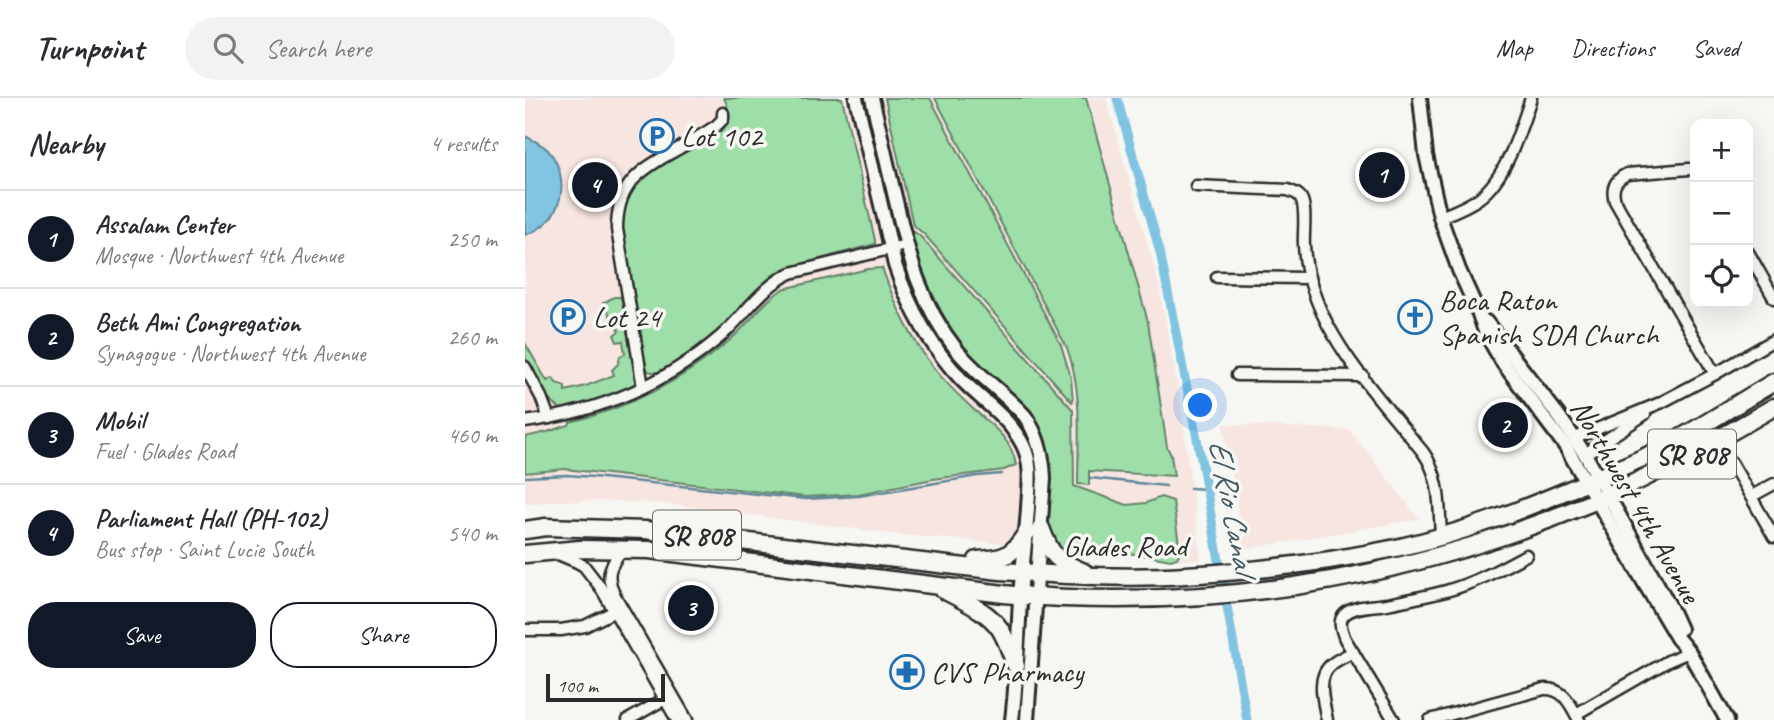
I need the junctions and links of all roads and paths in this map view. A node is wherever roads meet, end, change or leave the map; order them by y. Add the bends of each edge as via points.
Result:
1 (856, 98) edge
2 (872, 98) edge
3 (1420, 98) edge
4 (1531, 98) edge
5 (723, 113) dead end
6 (1690, 170) edge
7 (1196, 186) dead end
8 (1440, 217) junction
9 (906, 246) junction
10 (891, 249) junction
11 (1753, 261) edge
12 (1217, 277) dead end
13 (1309, 278) junction
14 (1774, 298) edge
15 (1479, 314) junction
16 (1774, 340) edge
17 (525, 368) edge
18 (1715, 374) junction
19 (1237, 375) dead end
20 (1363, 376) junction
21 (1774, 382) edge
22 (643, 387) junction
23 (1660, 403) junction
24 (1774, 407) edge
25 (549, 418) junction
26 (525, 422) edge
27 (1575, 438) junction
28 (1585, 454) junction
29 (1731, 462) dead end
30 (1593, 480) junction
31 (1774, 484) edge
32 (1752, 496) junction
33 (1602, 498) junction
34 (525, 530) edge
35 (1034, 530) junction
36 (1441, 536) junction
37 (1774, 537) edge
38 (787, 546) junction
39 (622, 549) junction
40 (551, 551) junction
41 (525, 554) edge
42 (1526, 555) dead end
43 (753, 562) junction
44 (926, 563) junction
45 (1030, 573) junction
46 (1096, 576) junction
47 (936, 585) junction
48 (1028, 596) junction
49 (618, 609) junction
50 (525, 630) edge
51 (1677, 638) junction
52 (1689, 652) junction
53 (1353, 653) junction
54 (1668, 661) junction
55 (1016, 666) junction
56 (669, 697) junction
57 (1578, 717) edge
58 (628, 720) edge
59 (677, 720) edge
60 (687, 720) edge
61 (1013, 720) edge
62 (1027, 720) edge
63 (1328, 720) edge
64 (1394, 720) edge
65 (1430, 720) edge
66 (1727, 720) edge

1 - 10 street
2 - 9 street
3 - 8 street, Northwest 4th Avenue via 1426,155
4 - 8 street via 1495,182 1476,200
5 - 22 street via 716,127 639,173 619,204 617,229
6 - 18 street via 1627,174 1619,178 1613,193
7 - 13 street via 1296,193 1304,208
8 - 15 street, Northwest 4th Avenue
9 - 10 street
9 - 35 street via 925,300 944,331 969,364 1031,426 1044,462
10 - 22 street via 781,278 721,336
10 - 35 street via 912,309 928,335 963,381 1005,420 1022,444 1030,469
11 - 14 street
12 - 13 street
13 - 20 street via 1326,323
15 - 27 street, Northwest 4th Avenue
15 - 30 street, Northwest 4th Avenue via 1496,352
16 - 18 street
17 - 25 street
18 - 23 street
19 - 20 street
20 - 36 street via 1431,466
21 - 30 main road, Glades Road / SR 808 via 1673,442
22 - 25 street via 608,403
23 - 27 street
23 - 28 street
24 - 33 main road, Glades Road / SR 808
25 - 26 street
27 - 28 street, Northwest 4th Avenue
28 - 30 street, Northwest 4th Avenue
29 - 32 street
30 - 33 street, Northwest 4th Avenue
30 - 36 main road, Glades Road / SR 808
31 - 32 street
32 - 37 street
33 - 48 main road, Glades Road / SR 808 via 1436,557 1333,580 1189,597
33 - 51 street, Northwest 4th Avenue
33 - 52 street, Northwest 4th Avenue via 1669,607
34 - 38 main road, Glades Road / SR 808 via 645,530
35 - 44 main road via 1001,558
35 - 45 street
35 - 46 main road via 1059,560
36 - 46 main road, Glades Road / SR 808 via 1329,560 1186,575
38 - 43 main road
38 - 44 main road, Glades Road / SR 808
39 - 40 main road, Glades Road / SR 808
39 - 43 main road, Glades Road / SR 808
39 - 49 street via 608,580
40 - 41 main road, Glades Road / SR 808
40 - 49 street via 584,566
42 - 53 street via 1469,584 1344,614 1341,629
43 - 47 main road, Glades Road / SR 808
44 - 45 main road, Glades Road / SR 808
45 - 46 main road, Glades Road / SR 808
45 - 48 street
47 - 48 main road, Glades Road / SR 808
47 - 55 main road via 992,620
48 - 55 street
48 - 62 street
49 - 50 street via 568,630
49 - 56 street
51 - 52 street, Northwest 4th Avenue
51 - 54 street
52 - 54 street
52 - 66 street, Northwest 4th Avenue
53 - 63 street via 1332,664 1322,681
53 - 64 street
54 - 57 street
55 - 61 street
56 - 58 street
56 - 59 street
56 - 60 street
57 - 65 street via 1553,688

